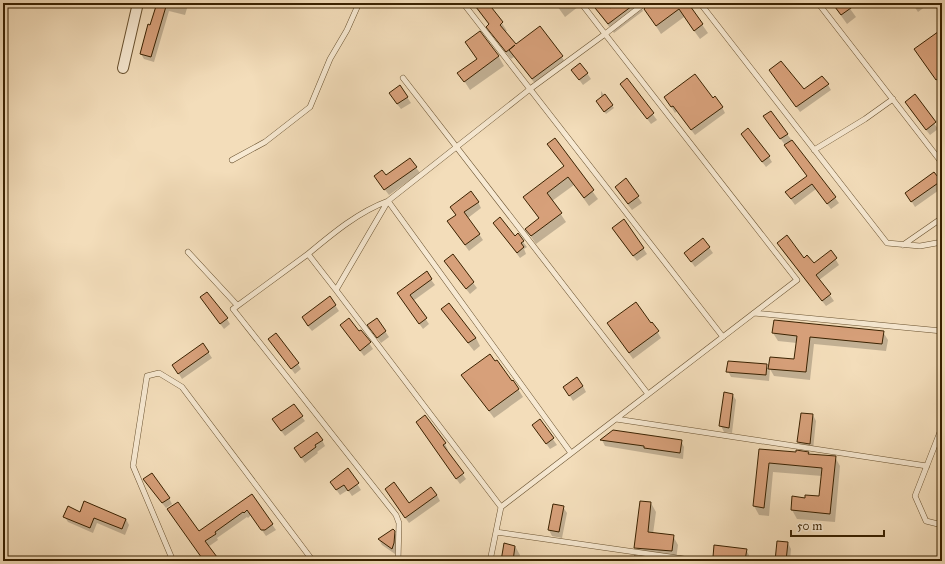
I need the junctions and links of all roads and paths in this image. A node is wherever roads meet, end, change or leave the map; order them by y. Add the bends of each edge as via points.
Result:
1 (138, 3) edge
2 (359, 3) edge
3 (463, 3) edge
4 (581, 3) edge
5 (645, 3) edge
6 (700, 3) edge
7 (818, 3) edge
8 (936, 3) edge
9 (942, 10) edge
10 (605, 34) junction
11 (122, 68) dead end
12 (403, 78) dead end
13 (530, 89) junction
14 (893, 99) junction
15 (457, 146) junction
16 (814, 150) junction
17 (232, 160) dead end
18 (942, 163) edge
19 (388, 201) junction
20 (942, 218) edge
21 (942, 242) edge
22 (903, 244) junction
23 (188, 252) dead end
24 (308, 254) junction
25 (336, 290) junction
26 (237, 305) junction
27 (754, 313) junction
28 (942, 331) edge
29 (723, 337) junction
30 (648, 394) junction
31 (616, 419) junction
32 (942, 427) edge
33 (571, 453) junction
34 (927, 466) junction
35 (501, 507) junction
36 (942, 524) edge
37 (496, 532) junction
38 (173, 561) edge
39 (313, 561) edge
40 (398, 561) edge
41 (490, 561) edge
42 (698, 561) edge

1 - 11 street
2 - 17 lane via 330,59 310,107 265,142
3 - 13 lane
4 - 10 lane
5 - 10 lane
6 - 16 lane
7 - 14 lane
8 - 9 lane
10 - 13 lane
10 - 27 lane via 797,280
12 - 15 lane
13 - 15 lane
13 - 29 lane
14 - 16 lane
14 - 18 lane
15 - 19 lane
15 - 30 lane
16 - 22 lane via 887,243
19 - 24 lane via 375,205
19 - 25 lane
19 - 33 lane
20 - 22 lane
21 - 22 lane via 920,246
23 - 26 lane
24 - 25 lane
24 - 26 lane
25 - 35 lane
26 - 40 lane via 233,309 396,515 399,522
27 - 28 lane
27 - 29 lane
29 - 30 lane
30 - 31 lane
31 - 33 lane
31 - 34 lane
32 - 34 lane
33 - 35 lane
34 - 36 lane via 915,496 926,521
35 - 37 lane
37 - 41 lane
37 - 42 lane
38 - 39 lane via 133,466 147,376 159,372 182,387

